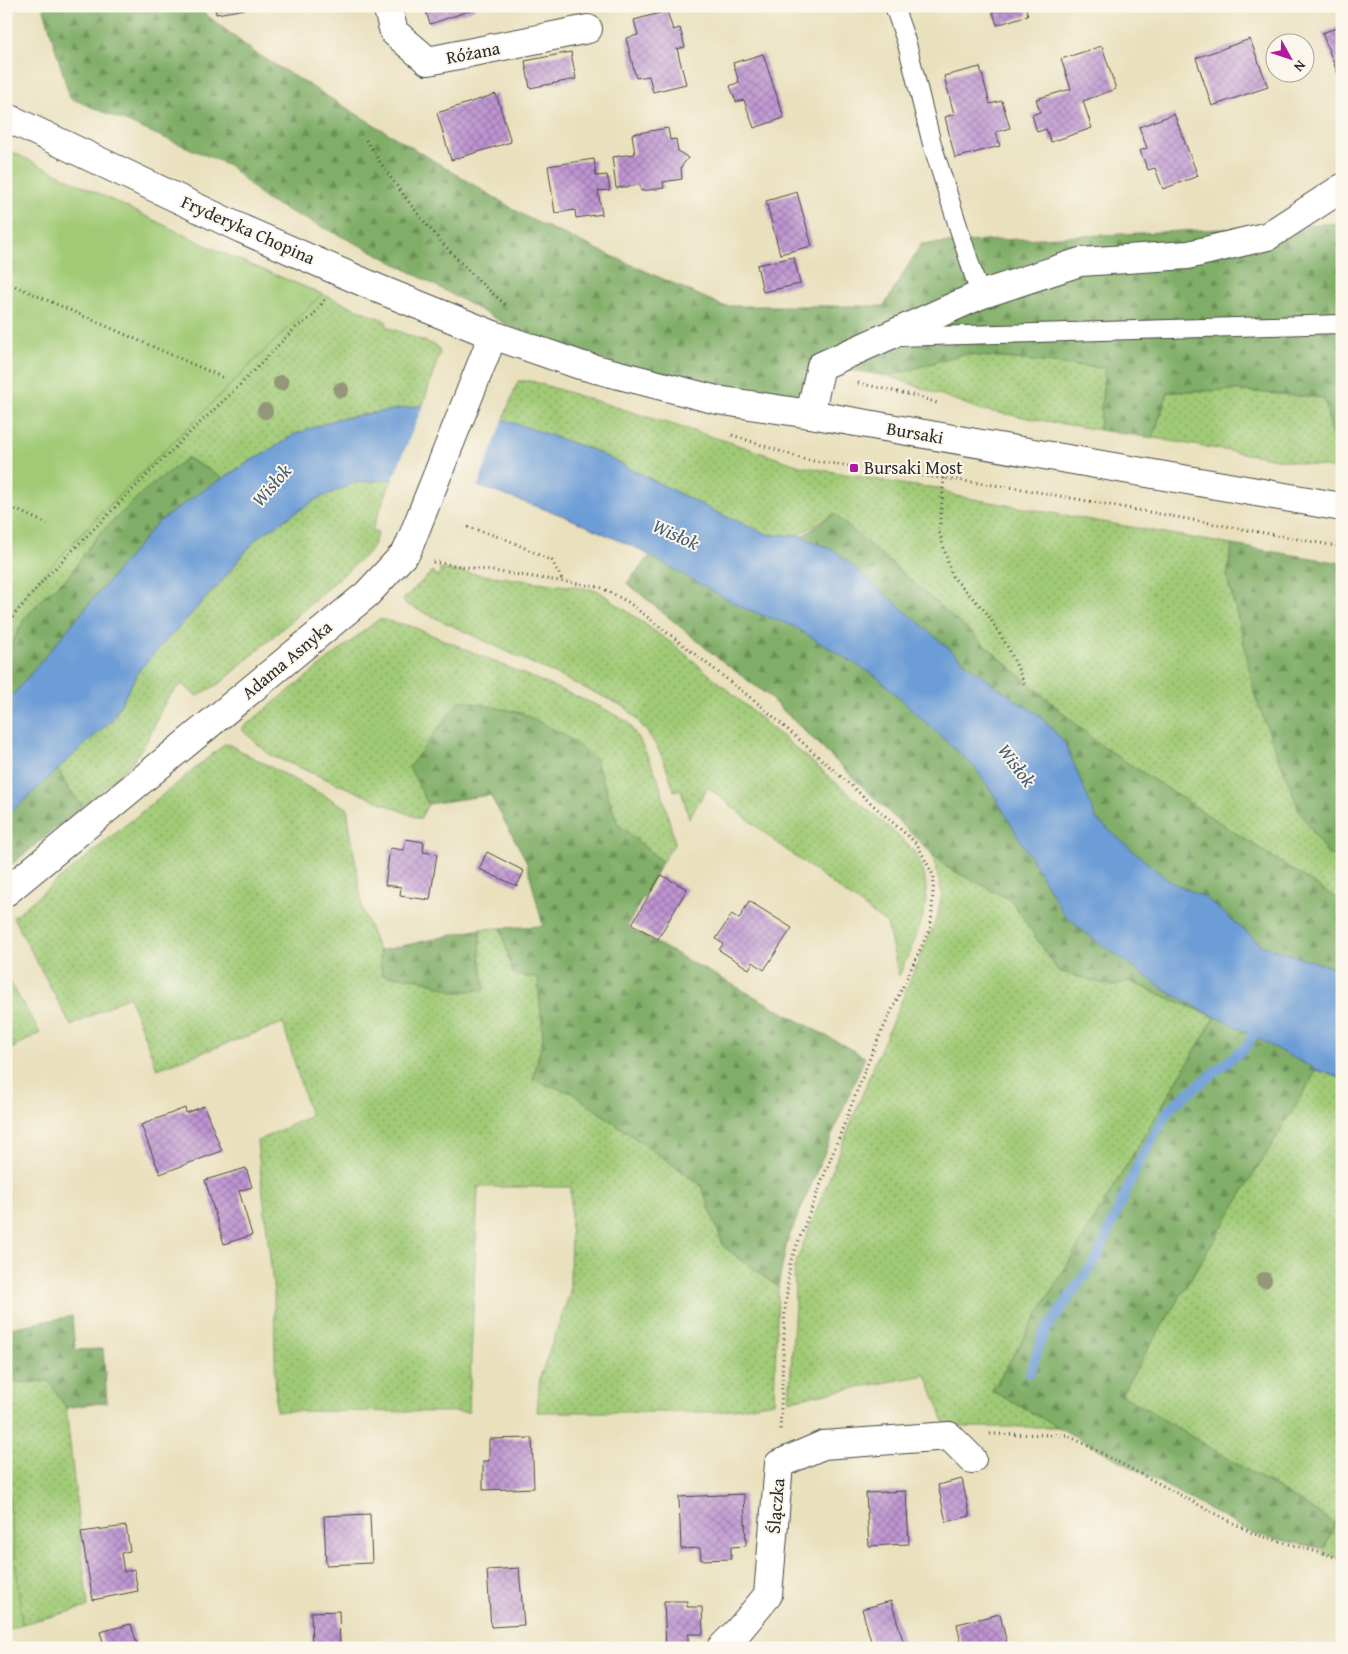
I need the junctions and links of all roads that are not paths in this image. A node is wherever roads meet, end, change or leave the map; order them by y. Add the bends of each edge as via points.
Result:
1 (387, 6) edge
2 (894, 6) edge
3 (588, 28) dead end
4 (6, 117) edge
5 (1342, 188) edge
6 (980, 296) junction
7 (1342, 324) edge
8 (493, 335) junction
9 (883, 338) junction
10 (810, 414) junction
11 (1342, 507) edge
12 (6, 892) edge
13 (972, 1459) dead end
14 (721, 1648) edge

1 - 3 street, Różana via 394,32 428,61
2 - 6 lane via 932,144
4 - 8 street, Fryderyka Chopina via 242,229
5 - 6 street via 1268,236 1188,255 1080,262
6 - 9 street
7 - 9 lane
8 - 10 street, Bursaki via 580,366 717,400
8 - 12 street, Adama Asnyka via 407,551 367,594
9 - 10 street via 822,366
10 - 11 street, Bursaki
13 - 14 street, Ślączka via 949,1436 823,1446 779,1464 768,1595

